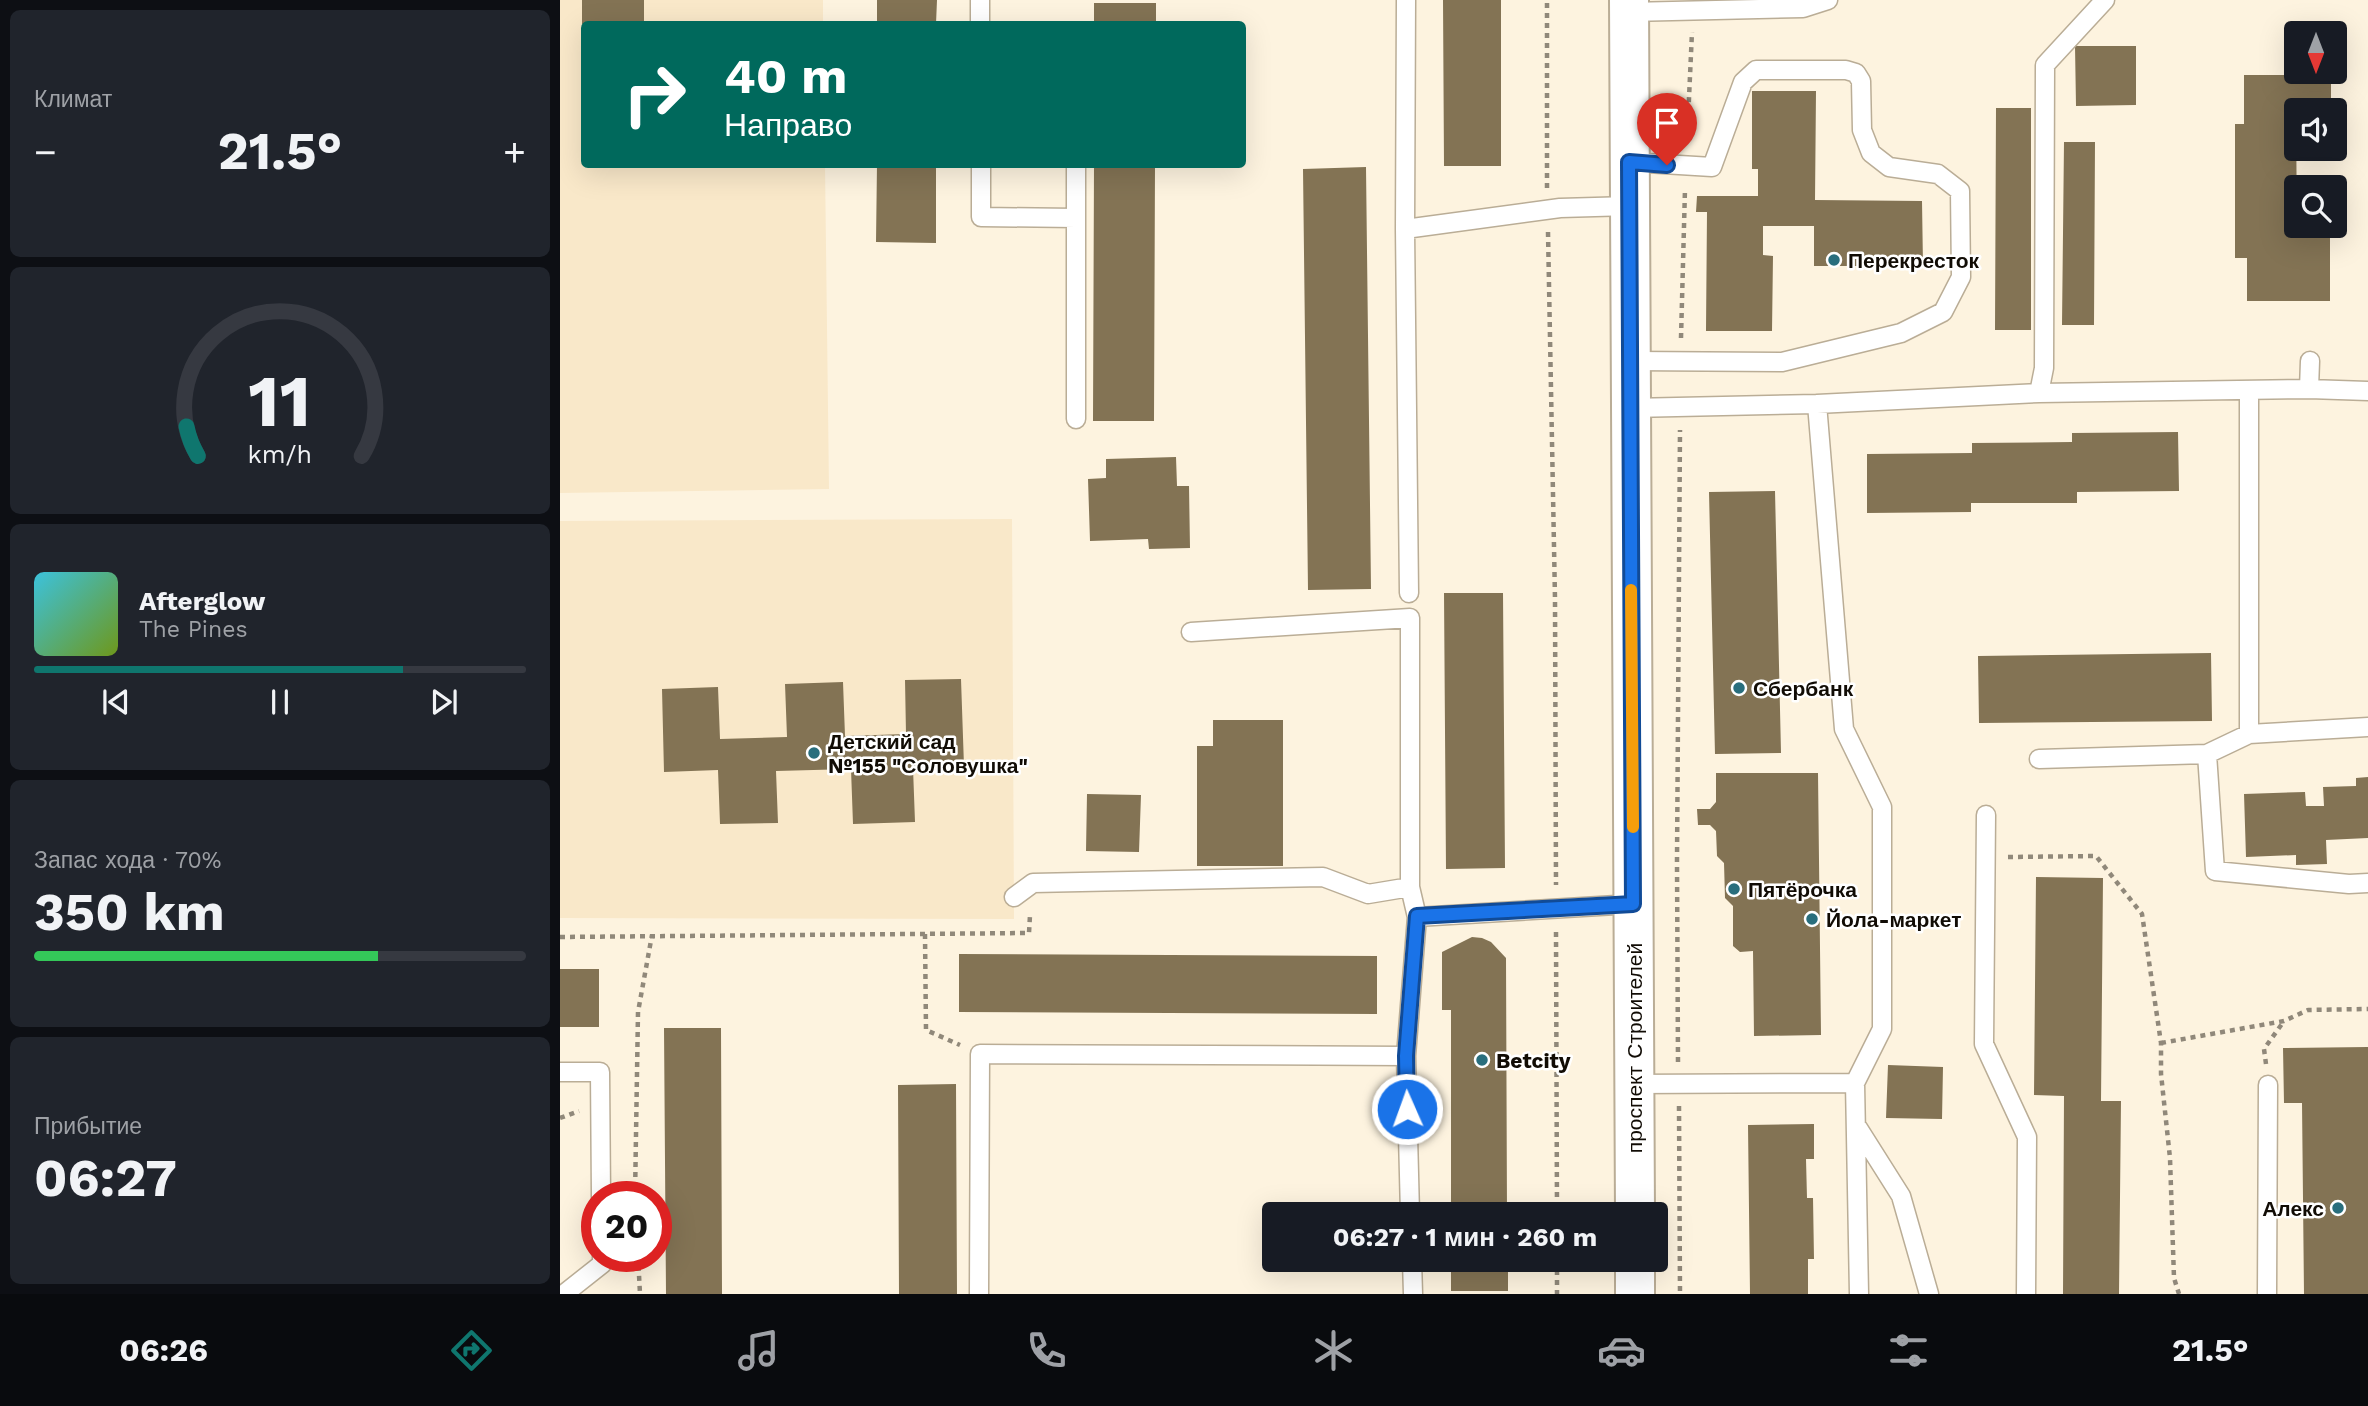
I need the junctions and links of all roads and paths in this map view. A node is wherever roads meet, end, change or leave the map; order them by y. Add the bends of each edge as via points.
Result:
1 (980, 0) edge
2 (1406, 0) edge
3 (1548, 0) edge
4 (1828, 0) edge
5 (2105, 0) edge
6 (1629, 6) edge
7 (1693, 11) junction
8 (980, 21) edge
9 (1629, 162) junction
10 (1685, 166) junction
11 (981, 168) edge
12 (1076, 168) edge
13 (1630, 206) junction
14 (1548, 210) junction
15 (1076, 218) junction
16 (1405, 229) junction
17 (1631, 360) junction
18 (1680, 360) junction
19 (2310, 360) dead end
20 (2309, 389) junction
21 (2249, 390) junction
22 (2368, 391) edge
23 (2039, 393) junction
24 (1817, 404) junction
25 (1680, 407) junction
26 (1631, 408) junction
27 (1076, 419) dead end
28 (1409, 593) dead end
29 (1191, 632) dead end
30 (2368, 727) edge
31 (2249, 734) junction
32 (2207, 754) junction
33 (2039, 759) dead end
34 (1986, 816) dead end
35 (1986, 858) junction
36 (1033, 883) junction
37 (2368, 883) edge
38 (1410, 887) junction
39 (1014, 897) dead end
40 (1633, 904) junction
41 (1556, 908) junction
42 (1417, 916) junction
43 (925, 934) junction
44 (652, 935) junction
45 (560, 937) edge
46 (2368, 1009) edge
47 (2284, 1021) junction
48 (2161, 1043) junction
49 (980, 1054) junction
50 (1406, 1056) junction
51 (560, 1072) edge
52 (1855, 1083) junction
53 (1634, 1084) junction
54 (1679, 1084) junction
55 (2269, 1085) joint
56 (1857, 1127) junction
57 (601, 1181) edge
58 (635, 1181) edge
59 (1410, 1202) edge
60 (1557, 1202) edge
61 (1635, 1202) edge
62 (592, 1272) edge
63 (639, 1272) edge
64 (1412, 1272) edge
65 (1557, 1272) edge
66 (1635, 1272) edge
67 (564, 1294) edge
68 (640, 1294) edge
69 (979, 1294) edge
70 (1413, 1294) edge
71 (1557, 1294) edge
72 (1635, 1294) edge
73 (1680, 1294) edge
74 (1859, 1294) edge
75 (1929, 1294) edge
76 (2026, 1294) edge
77 (2179, 1294) edge
78 (2267, 1294) edge

1 - 8 lane
2 - 16 lane
3 - 14 path
4 - 7 lane via 1802,8
5 - 23 lane via 2045,65 2044,368
6 - 7 lane
6 - 9 main road, проспект Строителей
7 - 10 path
9 - 10 lane
9 - 13 main road, проспект Строителей
10 - 18 path
10 - 18 lane via 1712,167 1744,82 1756,71 1856,73 1861,80 1863,130 1871,153 1889,167 1938,174 1960,191 1961,277 1943,312 1901,333 1782,362
11 - 15 lane via 981,217
12 - 15 lane
13 - 14 lane
13 - 17 main road, проспект Строителей
14 - 16 lane
14 - 41 path
15 - 27 lane
16 - 28 lane
17 - 18 lane
17 - 26 main road, проспект Строителей
19 - 20 lane
20 - 21 lane
20 - 22 lane
21 - 23 lane
21 - 31 lane
23 - 24 lane
24 - 25 lane
24 - 52 lane via 1844,729 1882,807 1882,1029
25 - 26 lane
25 - 54 path
26 - 40 main road, проспект Строителей
29 - 38 lane via 1410,618
30 - 31 lane
31 - 32 lane
32 - 33 lane
32 - 37 lane via 2215,870
34 - 35 lane
35 - 48 path via 2096,856 2142,914
35 - 76 lane via 1984,1044 2027,1137
36 - 38 lane via 1324,877 1368,894
36 - 39 lane
36 - 43 path via 1029,933
38 - 42 lane
40 - 41 lane
40 - 53 main road, проспект Строителей
41 - 42 lane
41 - 60 path
42 - 50 lane
43 - 44 path
43 - 49 path via 926,1030
44 - 45 path
44 - 58 path via 638,1012
46 - 47 path via 2308,1010
47 - 48 path
47 - 55 path via 2264,1049
48 - 77 path via 2174,1278
49 - 50 lane
49 - 69 lane
50 - 59 lane
51 - 57 lane via 600,1072
52 - 54 lane
52 - 56 lane
53 - 54 lane
53 - 61 main road, проспект Строителей
54 - 73 path
55 - 78 lane
56 - 74 lane
56 - 75 lane via 1901,1196
62 - 67 lane
63 - 68 path
64 - 70 lane
65 - 71 path
66 - 72 main road

